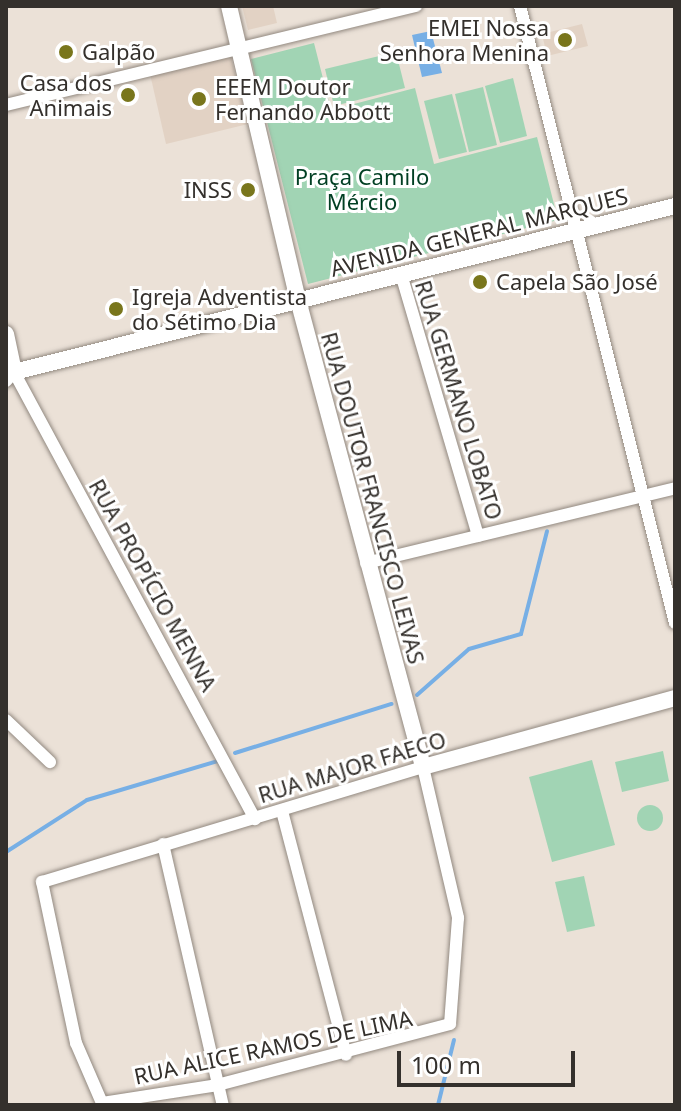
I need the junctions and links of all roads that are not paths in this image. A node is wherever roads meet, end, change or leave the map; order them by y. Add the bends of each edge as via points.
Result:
1 (229, 6) edge
2 (416, 6) edge
3 (520, 6) edge
4 (369, 11) edge
5 (239, 48) junction
6 (6, 105) edge
7 (675, 206) edge
8 (577, 230) junction
9 (401, 274) junction
10 (298, 300) junction
11 (6, 334) edge
12 (10, 376) edge
13 (675, 488) edge
14 (646, 496) junction
15 (478, 536) junction
16 (366, 563) junction
17 (675, 623) edge
18 (675, 698) edge
19 (6, 720) edge
20 (50, 762) dead end
21 (423, 767) junction
22 (282, 811) junction
23 (255, 819) junction
24 (163, 844) junction
25 (346, 1055) junction
26 (218, 1085) junction
27 (102, 1103) edge
28 (223, 1105) edge

1 - 5 street, RUA DOUTOR FRANCISCO LEIVAS
2 - 4 street
3 - 8 street
4 - 5 street
5 - 6 street
5 - 10 street, RUA DOUTOR FRANCISCO LEIVAS
7 - 8 street, AVENIDA GENERAL MARQUES
8 - 9 street, AVENIDA GENERAL MARQUES
8 - 14 street
9 - 10 street, AVENIDA GENERAL MARQUES
9 - 15 street, RUA GERMANO LOBATO
10 - 12 street, AVENIDA GENERAL MARQUES
10 - 16 street, RUA DOUTOR FRANCISCO LEIVAS
11 - 12 street
12 - 23 street, RUA PROPÍCIO MENNA
13 - 14 street
14 - 15 street
14 - 17 street
15 - 16 street
16 - 21 street, RUA DOUTOR FRANCISCO LEIVAS
18 - 21 street, RUA MAJOR FAECO
19 - 20 street
21 - 22 street, RUA MAJOR FAECO
21 - 25 street, RUA ALICE RAMOS DE LIMA via 458,918 450,1024
22 - 23 street, RUA MAJOR FAECO
22 - 25 street
23 - 24 street, RUA MAJOR FAECO
24 - 26 street
24 - 27 street, RUA MAJOR FAECO via 42,882 76,1043
25 - 26 street, RUA ALICE RAMOS DE LIMA
26 - 27 street, RUA ALICE RAMOS DE LIMA
26 - 28 street

